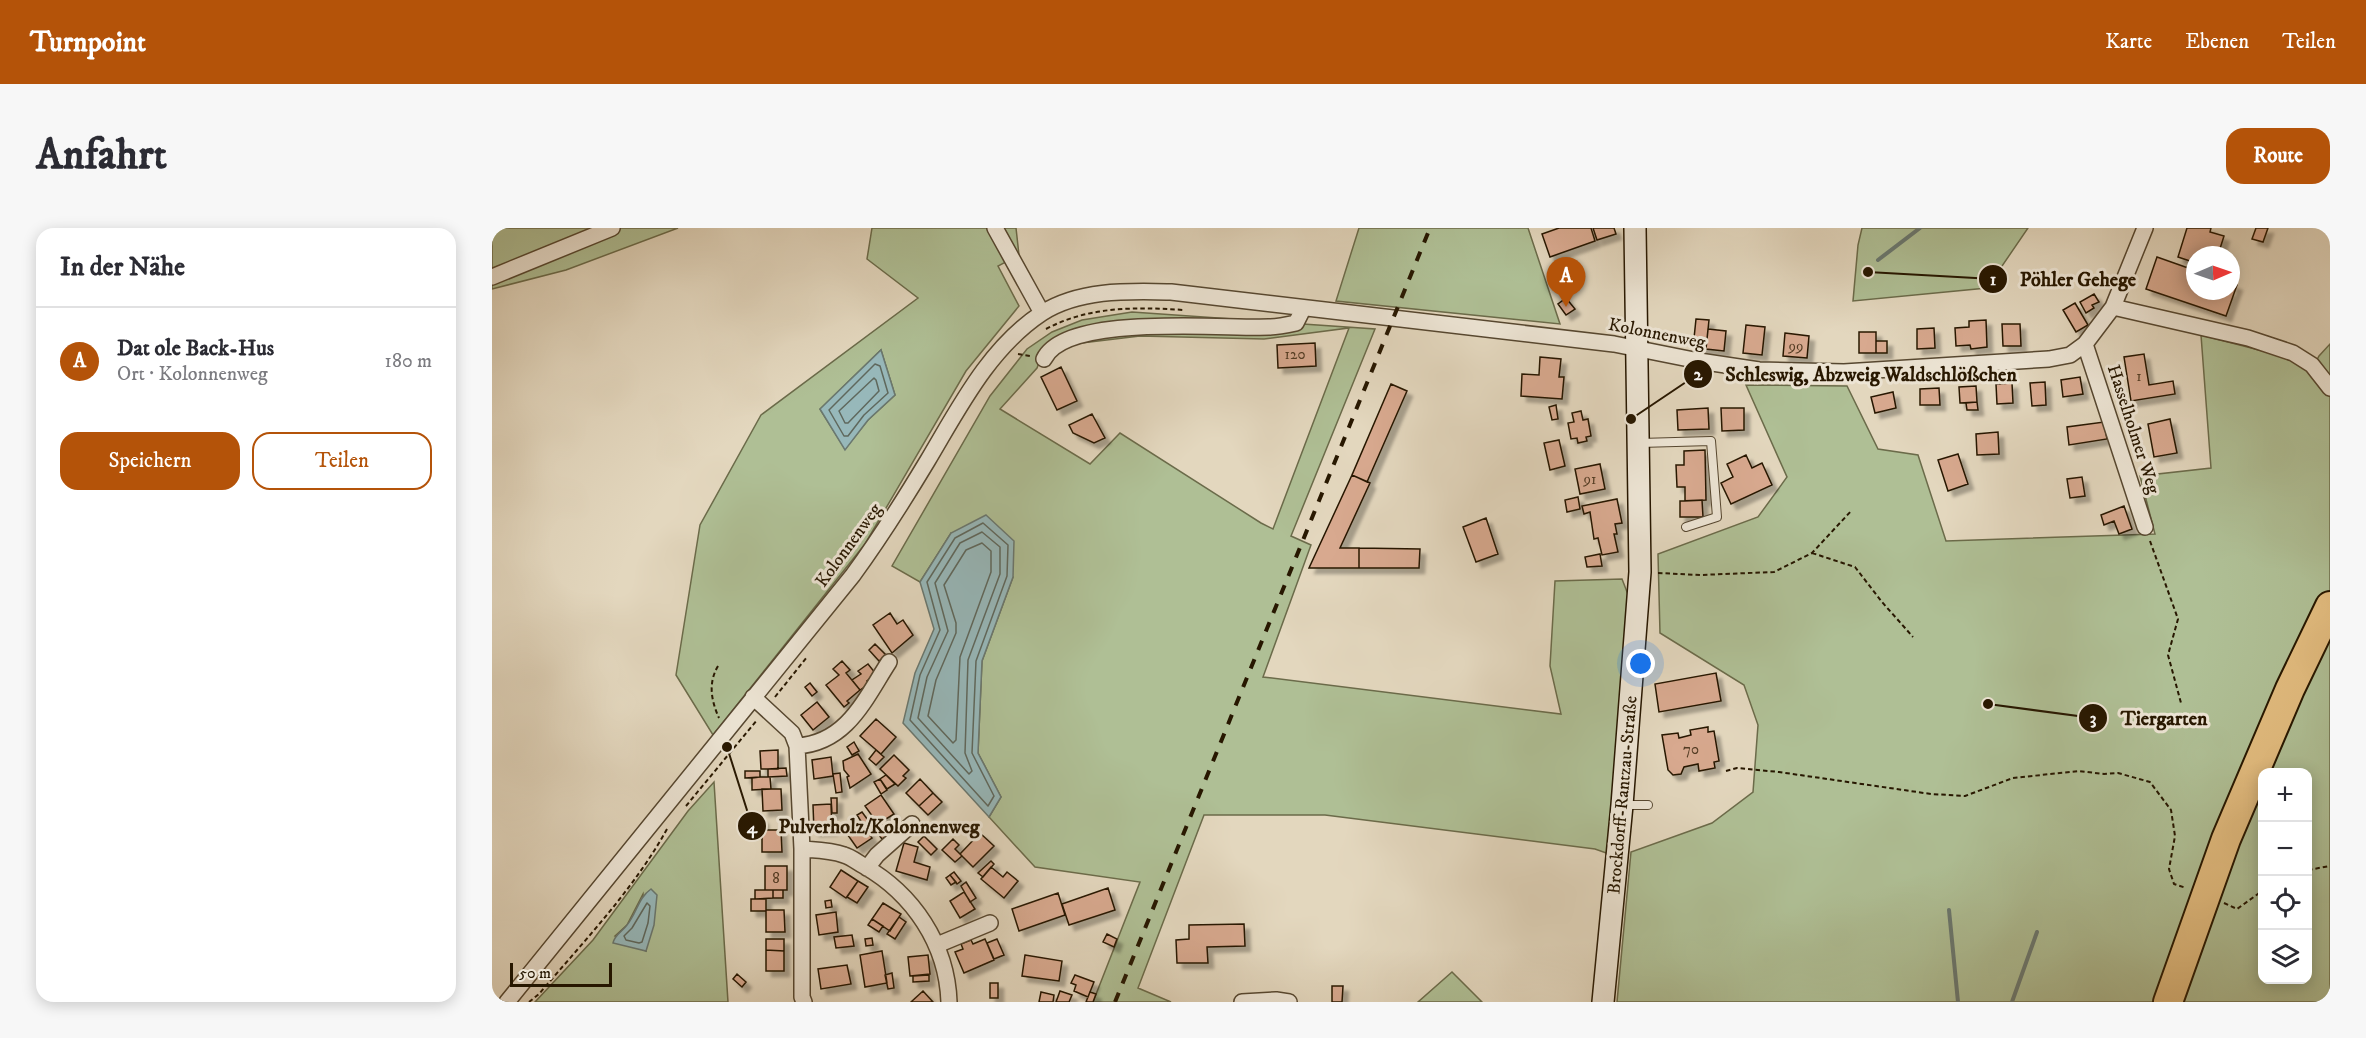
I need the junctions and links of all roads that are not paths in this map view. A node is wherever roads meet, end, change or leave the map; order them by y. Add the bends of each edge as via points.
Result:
1 (612, 228) edge
2 (995, 228) edge
3 (1635, 228) edge
4 (2145, 228) edge
5 (492, 277) edge
6 (2113, 307) junction
7 (1303, 309) junction
8 (1042, 313) junction
9 (2085, 344) junction
10 (1637, 350) junction
11 (1044, 359) road end
12 (2330, 388) edge
13 (1638, 443) junction
14 (1686, 527) dead end
15 (2145, 527) road end
16 (2330, 606) edge
17 (2330, 615) edge
18 (889, 662) dead end
19 (753, 697) junction
20 (797, 746) junction
21 (1622, 805) junction
22 (1648, 805) dead end
23 (912, 824) dead end
24 (802, 849) junction
25 (867, 868) junction
26 (990, 923) dead end
27 (937, 945) junction
28 (507, 1002) edge
29 (804, 1002) edge
30 (949, 1002) edge
31 (1242, 1002) edge
32 (1289, 1002) edge
33 (1603, 1002) edge
34 (2168, 1002) edge
35 (2176, 1002) edge

1 - 5 street
2 - 8 street
3 - 10 street, Brockdorff-Rantzau-Straße
4 - 6 street, Kolonnenweg
6 - 9 street, Kolonnenweg
6 - 12 street via 2248,338 2293,353 2312,365
7 - 8 street, Kolonnenweg via 1133,291 1074,299
7 - 10 street, Kolonnenweg via 1614,344
7 - 11 street via 1296,323 1272,327 1139,326 1080,334 1049,349
8 - 19 street, Kolonnenweg via 1003,346 976,381 887,528
9 - 10 street, Kolonnenweg via 2070,355 2049,359 1844,372 1759,370
9 - 15 street, Hasselholmer Weg
10 - 13 street, Brockdorff-Rantzau-Straße
13 - 14 lane via 1711,441 1717,517
13 - 21 street, Brockdorff-Rantzau-Straße via 1640,572
16 - 34 highway via 2226,839
17 - 35 highway via 2233,841
18 - 20 street via 852,719 827,740
19 - 20 street via 792,733
19 - 28 street, Kolonnenweg
20 - 24 street
21 - 22 lane
21 - 33 street, Brockdorff-Rantzau-Straße
23 - 25 street
24 - 25 street via 844,855
24 - 29 street
25 - 27 street via 903,895
26 - 27 street
27 - 30 street
31 - 32 street

